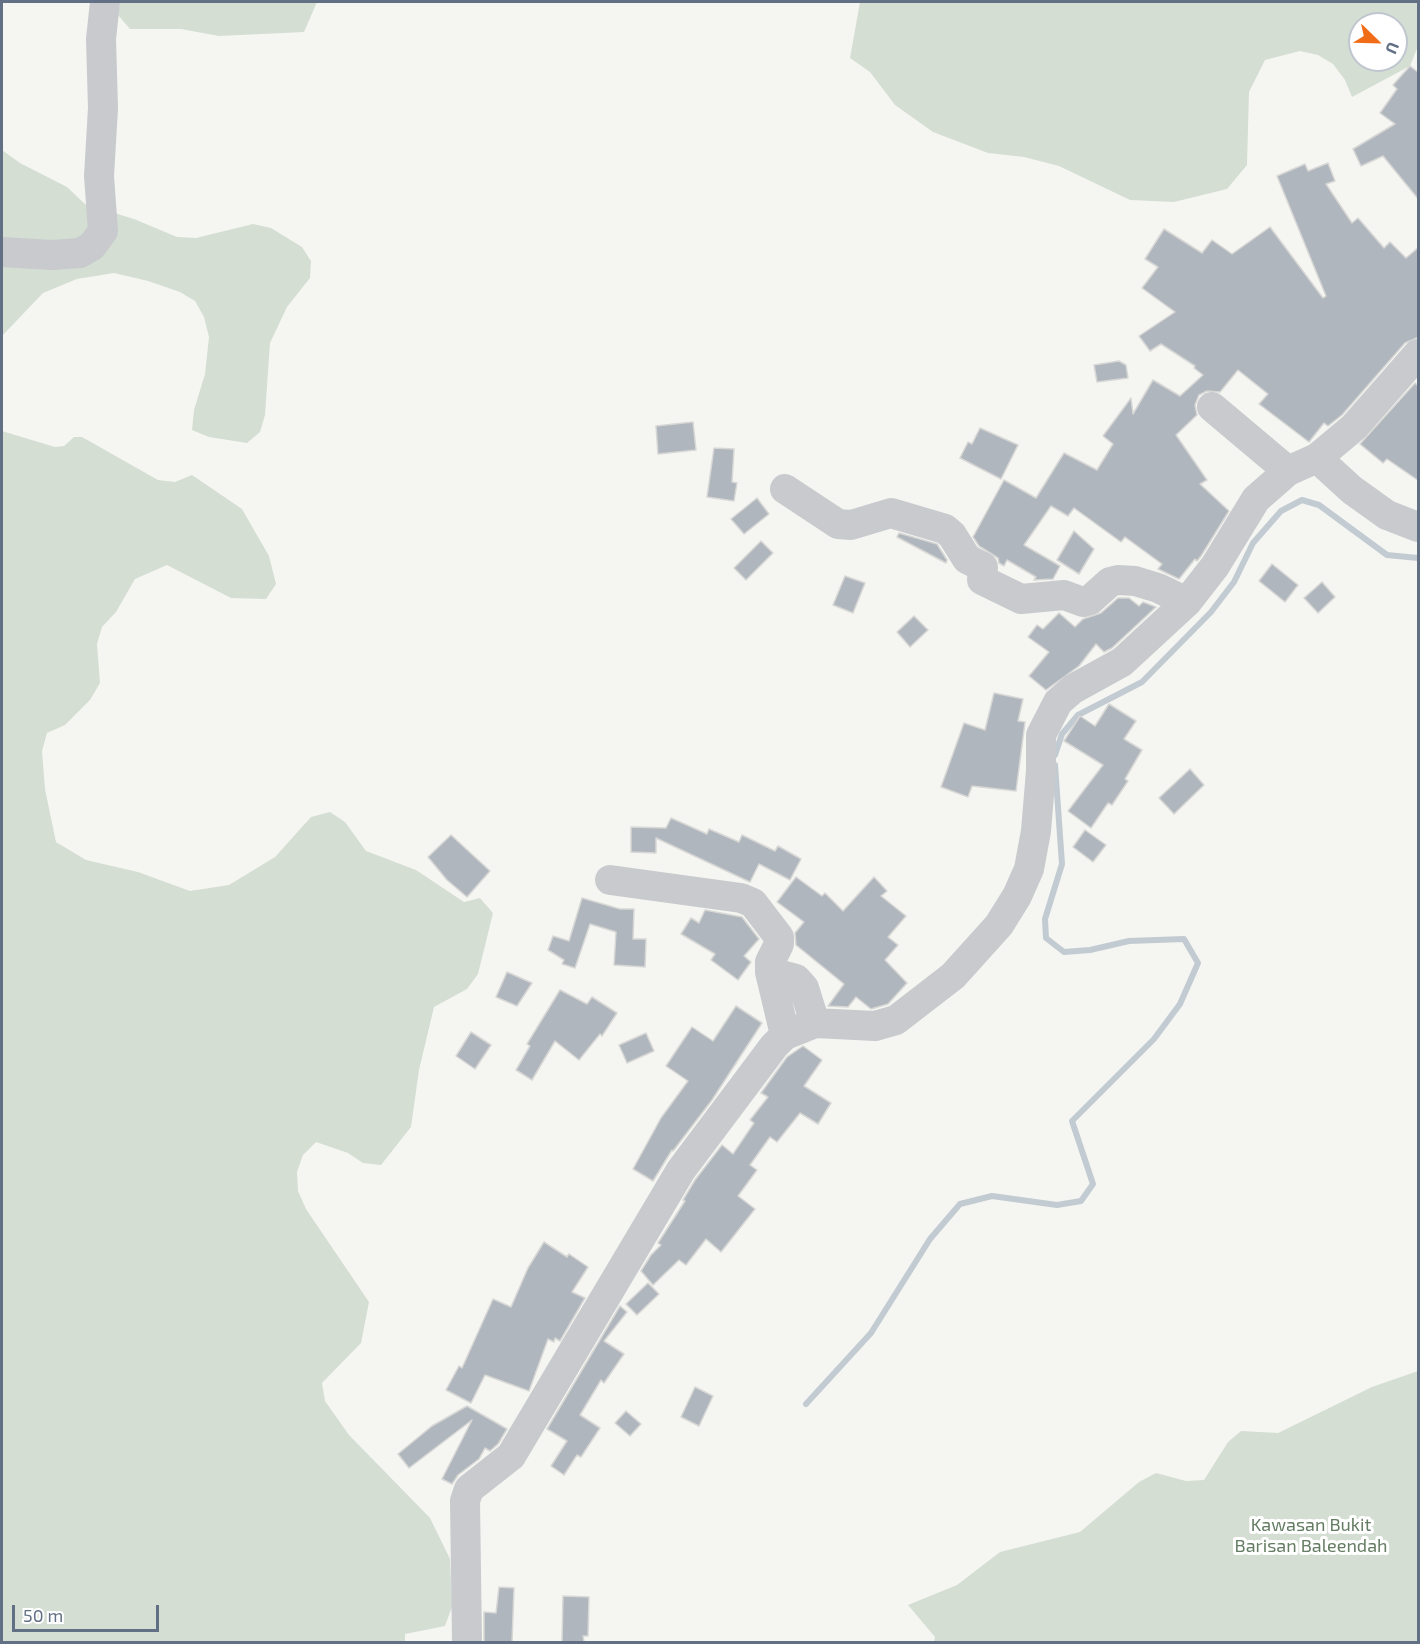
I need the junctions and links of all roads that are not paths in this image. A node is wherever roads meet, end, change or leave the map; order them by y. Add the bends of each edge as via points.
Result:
1 (105, 2) edge
2 (2, 252) edge
3 (1419, 354) edge
4 (1212, 408) dead end
5 (1317, 458) junction
6 (1288, 471) junction
7 (785, 489) dead end
8 (1419, 526) edge
9 (1187, 602) junction
10 (610, 880) dead end
11 (770, 972) junction
12 (815, 1023) junction
13 (785, 1035) junction
14 (467, 1642) edge

1 - 2 street via 99,176 103,231 92,246 80,253
3 - 5 street via 1354,427
4 - 6 street
5 - 6 street
5 - 8 street via 1387,515
6 - 9 street via 1256,499 1215,566
7 - 9 street via 838,524 851,525 891,513 945,530 967,559 982,567 982,580 1021,599 1064,595 1083,602 1110,582 1135,580
9 - 12 street via 1122,662 1073,688 1048,718 1041,735 1036,831 1029,869 1017,896 991,933 953,976 896,1020 876,1026
10 - 11 street via 741,898 753,903 779,937
11 - 12 street via 796,979 809,998
11 - 13 street
12 - 13 street
13 - 14 street via 681,1170 511,1456 469,1489 465,1501

